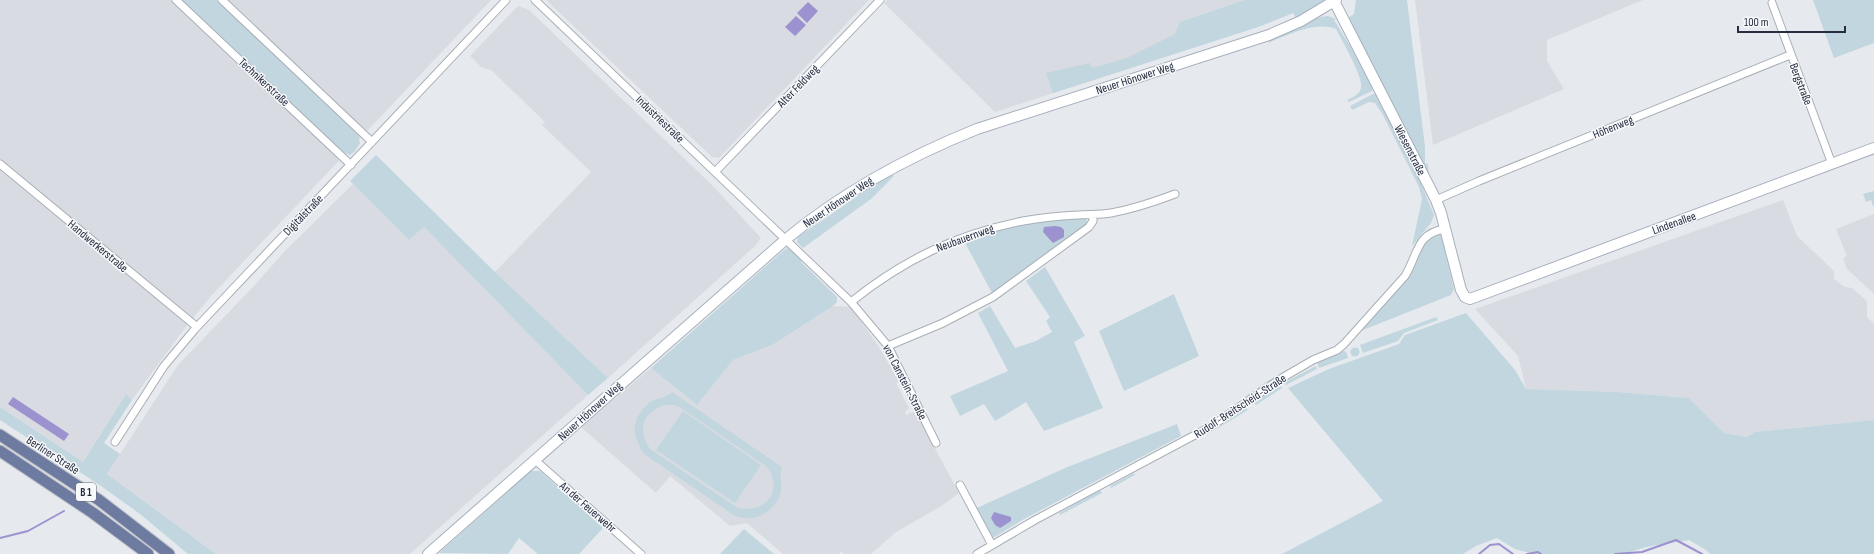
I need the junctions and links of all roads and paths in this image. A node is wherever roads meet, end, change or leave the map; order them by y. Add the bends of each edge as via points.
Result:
1 (176, 0) edge
2 (222, 0) edge
3 (506, 0) edge
4 (535, 0) edge
5 (880, 0) edge
6 (1335, 1) edge
7 (1772, 3) dead end
8 (1790, 55) junction
9 (372, 142) junction
10 (1874, 148) edge
11 (0, 164) edge
12 (351, 164) junction
13 (1832, 164) junction
14 (715, 172) junction
15 (1174, 194) dead end
16 (1436, 200) junction
17 (1093, 215) junction
18 (1445, 228) junction
19 (785, 240) junction
20 (1474, 299) joint
21 (851, 302) junction
22 (197, 327) junction
23 (888, 346) junction
24 (0, 435) edge
25 (115, 442) dead end
26 (936, 443) dead end
27 (0, 451) edge
28 (535, 460) junction
29 (960, 485) dead end
30 (992, 545) junction
31 (148, 554) edge
32 (169, 554) edge
33 (428, 554) edge
34 (641, 554) edge
35 (977, 554) edge

1 - 12 street, Technikerstraße
2 - 9 street
3 - 9 street, Digitalstraße
4 - 14 street, Industriestraße
5 - 14 street, Alter Feldweg
6 - 16 main road, Wiesenstraße
6 - 19 main road, Neuer Hönower Weg via 1301,21 1269,35 977,129 936,146 884,171 803,225
7 - 8 street, Bergstraße
8 - 13 street, Bergstraße
8 - 16 street, Höhenweg
9 - 12 street, Digitalstraße
10 - 13 main road, Lindenallee
11 - 22 street, Handwerkerstraße
12 - 22 street, Digitalstraße
13 - 20 main road, Lindenallee
14 - 19 street, Industriestraße
15 - 17 street, Neubauernweg via 1130,209
16 - 18 main road, Wiesenstraße
17 - 21 street, Neubauernweg via 1024,221 972,234 907,263 879,280
17 - 23 street via 1093,221 1088,227 993,297 943,323
18 - 20 main road, Wiesenstraße via 1461,290 1465,297
18 - 30 street, Rudolf-Breitscheid-Straße via 1433,231 1421,242 1405,276 1336,350 1282,378 1210,428
19 - 21 street, von Canstein-Straße
19 - 28 main road, Neuer Hönower Weg
21 - 23 street, von Canstein-Straße
22 - 25 street, Digitalstraße via 164,366
23 - 26 street, von Canstein-Straße
24 - 32 main road, Berliner Straße / B 1 via 99,500
27 - 31 main road, B 1 via 93,513
28 - 33 main road, Neuer Hönower Weg
28 - 34 street, An der Feuerwehr
29 - 30 street
30 - 35 street, Rudolf-Breitscheid-Straße

